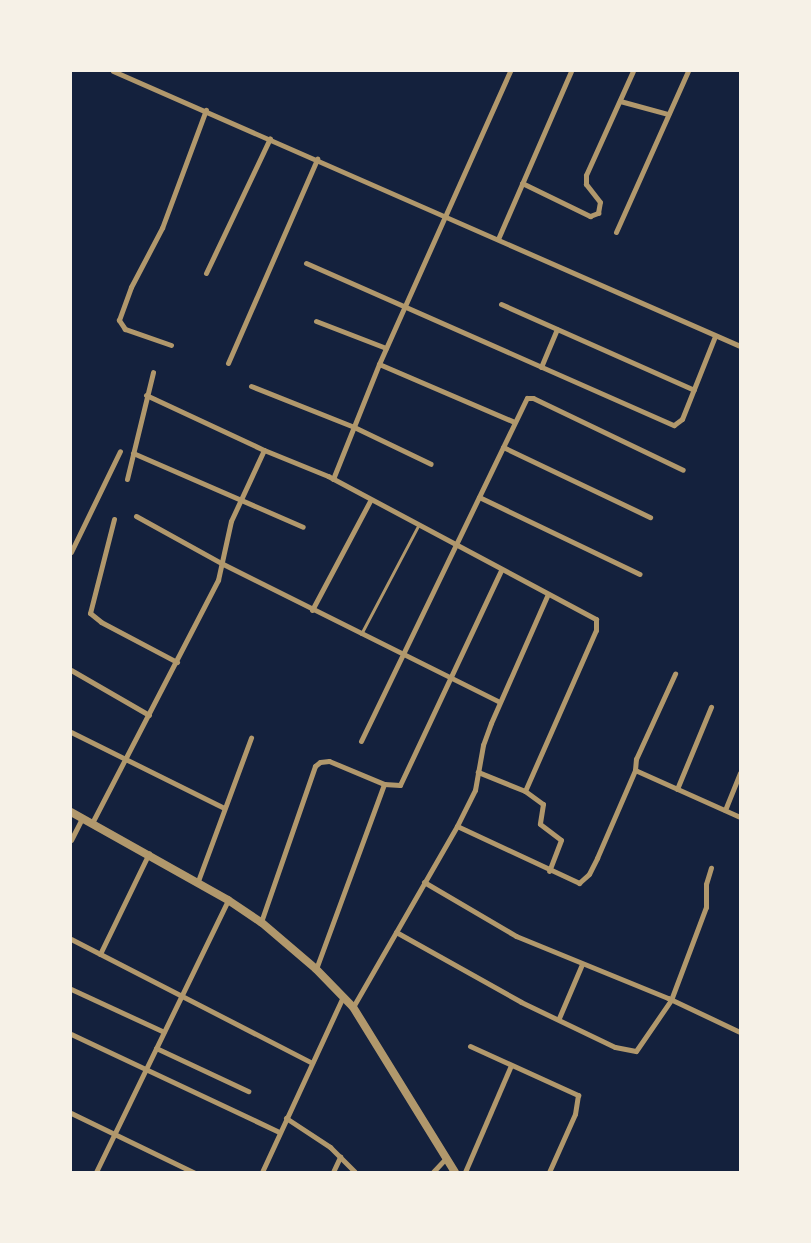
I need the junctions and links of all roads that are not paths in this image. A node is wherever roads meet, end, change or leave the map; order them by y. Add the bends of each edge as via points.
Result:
1 (113, 71) edge
2 (510, 71) edge
3 (571, 71) edge
4 (633, 71) edge
5 (688, 71) edge
6 (620, 101) junction
7 (206, 110) junction
8 (668, 114) junction
9 (270, 138) junction
10 (317, 159) junction
11 (522, 183) junction
12 (446, 215) junction
13 (616, 232) dead end
14 (498, 238) junction
15 (306, 263) dead end
16 (206, 273) dead end
17 (501, 304) dead end
18 (404, 309) junction
19 (316, 321) dead end
20 (558, 329) junction
21 (715, 336) junction
22 (171, 345) dead end
23 (740, 346) edge
24 (386, 348) junction
25 (228, 363) dead end
26 (379, 364) junction
27 (542, 367) junction
28 (153, 372) dead end
29 (251, 386) dead end
30 (694, 390) junction
31 (146, 396) junction
32 (514, 422) junction
33 (354, 427) junction
34 (503, 447) junction
35 (264, 450) junction
36 (120, 451) dead end
37 (133, 453) junction
38 (430, 464) dead end
39 (683, 470) dead end
40 (127, 479) dead end
41 (333, 479) junction
42 (480, 496) junction
43 (242, 499) junction
44 (370, 501) junction
45 (136, 516) dead end
46 (650, 517) dead end
47 (114, 519) dead end
48 (418, 526) junction
49 (303, 527) dead end
50 (456, 546) junction
51 (71, 552) edge
52 (223, 564) junction
53 (501, 570) junction
54 (640, 574) dead end
55 (548, 594) junction
56 (312, 610) junction
57 (360, 634) junction
58 (403, 656) junction
59 (177, 662) junction
60 (71, 670) edge
61 (675, 674) dead end
62 (449, 678) junction
63 (500, 702) junction
64 (711, 707) dead end
65 (149, 715) junction
66 (71, 732) edge
67 (251, 738) dead end
68 (361, 741) dead end
69 (126, 759) junction
70 (635, 770) junction
71 (478, 772) junction
72 (740, 773) edge
73 (384, 784) junction
74 (677, 789) junction
75 (525, 791) junction
76 (224, 808) junction
77 (725, 810) junction
78 (71, 812) edge
79 (740, 817) edge
80 (82, 818) junction
81 (92, 823) junction
82 (457, 826) junction
83 (71, 840) edge
84 (149, 853) junction
85 (711, 868) dead end
86 (549, 871) junction
87 (198, 881) junction
88 (424, 882) junction
89 (228, 900) junction
90 (261, 922) junction
91 (396, 932) junction
92 (71, 939) edge
93 (100, 954) junction
94 (582, 964) junction
95 (316, 969) junction
96 (71, 989) edge
97 (182, 995) junction
98 (343, 997) junction
99 (671, 1000) junction
100 (352, 1007) junction
101 (559, 1018) junction
102 (164, 1032) junction
103 (740, 1032) edge
104 (71, 1034) edge
105 (470, 1046) dead end
106 (156, 1048) junction
107 (312, 1063) junction
108 (511, 1066) junction
109 (146, 1070) junction
110 (248, 1091) dead end
111 (71, 1113) edge
112 (286, 1118) junction
113 (279, 1132) junction
114 (116, 1134) junction
115 (340, 1157) junction
116 (446, 1158) junction
117 (96, 1172) edge
118 (193, 1172) edge
119 (262, 1172) edge
120 (333, 1172) edge
121 (355, 1172) edge
122 (433, 1172) edge
123 (455, 1172) edge
124 (465, 1172) edge
125 (549, 1172) edge

1 - 7 street
2 - 12 street
3 - 11 street
4 - 6 street
5 - 8 street
6 - 8 street
6 - 11 street via 586,175 586,184 600,202 596,215 590,216
7 - 9 street
7 - 22 street via 164,223 130,287 119,320 125,329
8 - 13 street
9 - 10 street
9 - 16 street
10 - 12 street
10 - 25 street
11 - 14 street
12 - 14 street
12 - 18 street
14 - 21 street
15 - 18 street
17 - 20 street
18 - 24 street
18 - 27 street
19 - 24 street
20 - 27 street
20 - 30 street
21 - 23 street
21 - 30 street
24 - 26 street
26 - 32 street
26 - 33 street
27 - 30 street via 674,425 682,419
28 - 31 street
29 - 33 street
31 - 35 street
31 - 37 street
32 - 34 street
32 - 39 street via 525,400 533,398
33 - 38 street
33 - 41 street
34 - 42 street
34 - 46 street
35 - 41 street
35 - 43 street
36 - 51 street
37 - 40 street
37 - 43 street
41 - 44 street
42 - 50 street
42 - 54 street
43 - 49 street
43 - 52 street via 228,533
44 - 48 street
44 - 56 street
45 - 52 street
47 - 59 street via 90,613
48 - 50 street
48 - 57 lane
50 - 53 street
50 - 58 street
52 - 56 street
52 - 59 street
53 - 55 street
53 - 62 street
55 - 63 street
55 - 75 street via 593,617 597,626
56 - 57 street
57 - 58 street
58 - 62 street
58 - 68 street
59 - 65 street
60 - 65 street
61 - 70 street via 636,759
62 - 63 street
62 - 73 street via 400,785
63 - 71 street via 482,745
64 - 74 street
65 - 69 street
66 - 69 street
67 - 76 street
69 - 76 street
69 - 81 street
70 - 74 street
70 - 86 street via 589,874 579,883 573,883
71 - 75 street
71 - 82 street via 473,797
72 - 77 street
73 - 90 street via 329,761 315,766
73 - 95 street
74 - 77 street
75 - 86 street via 543,804 540,824 561,840
76 - 87 street
77 - 79 street
78 - 80 street
80 - 81 street
80 - 83 street
81 - 84 street
82 - 86 street
82 - 88 street
84 - 87 street
84 - 93 street
85 - 99 street via 706,884 706,907
87 - 89 street
88 - 91 street
88 - 94 street via 493,924
89 - 90 street
89 - 97 street
90 - 95 street
91 - 100 street
91 - 101 street via 521,1002
92 - 93 street
93 - 97 street
94 - 99 street
94 - 101 street
95 - 98 street
96 - 102 street
97 - 102 street
97 - 107 street
98 - 100 street
98 - 107 street
99 - 101 street via 636,1051 615,1047
99 - 103 street
100 - 116 street
102 - 106 street
104 - 109 street
105 - 108 street
106 - 109 street
106 - 110 street
107 - 112 street
108 - 124 street
108 - 125 street via 572,1091 579,1098
109 - 113 street
109 - 114 street
111 - 114 street
112 - 113 street
112 - 115 street
113 - 119 street
114 - 117 street
114 - 118 street
115 - 120 street
115 - 121 street
116 - 122 street
116 - 123 street

